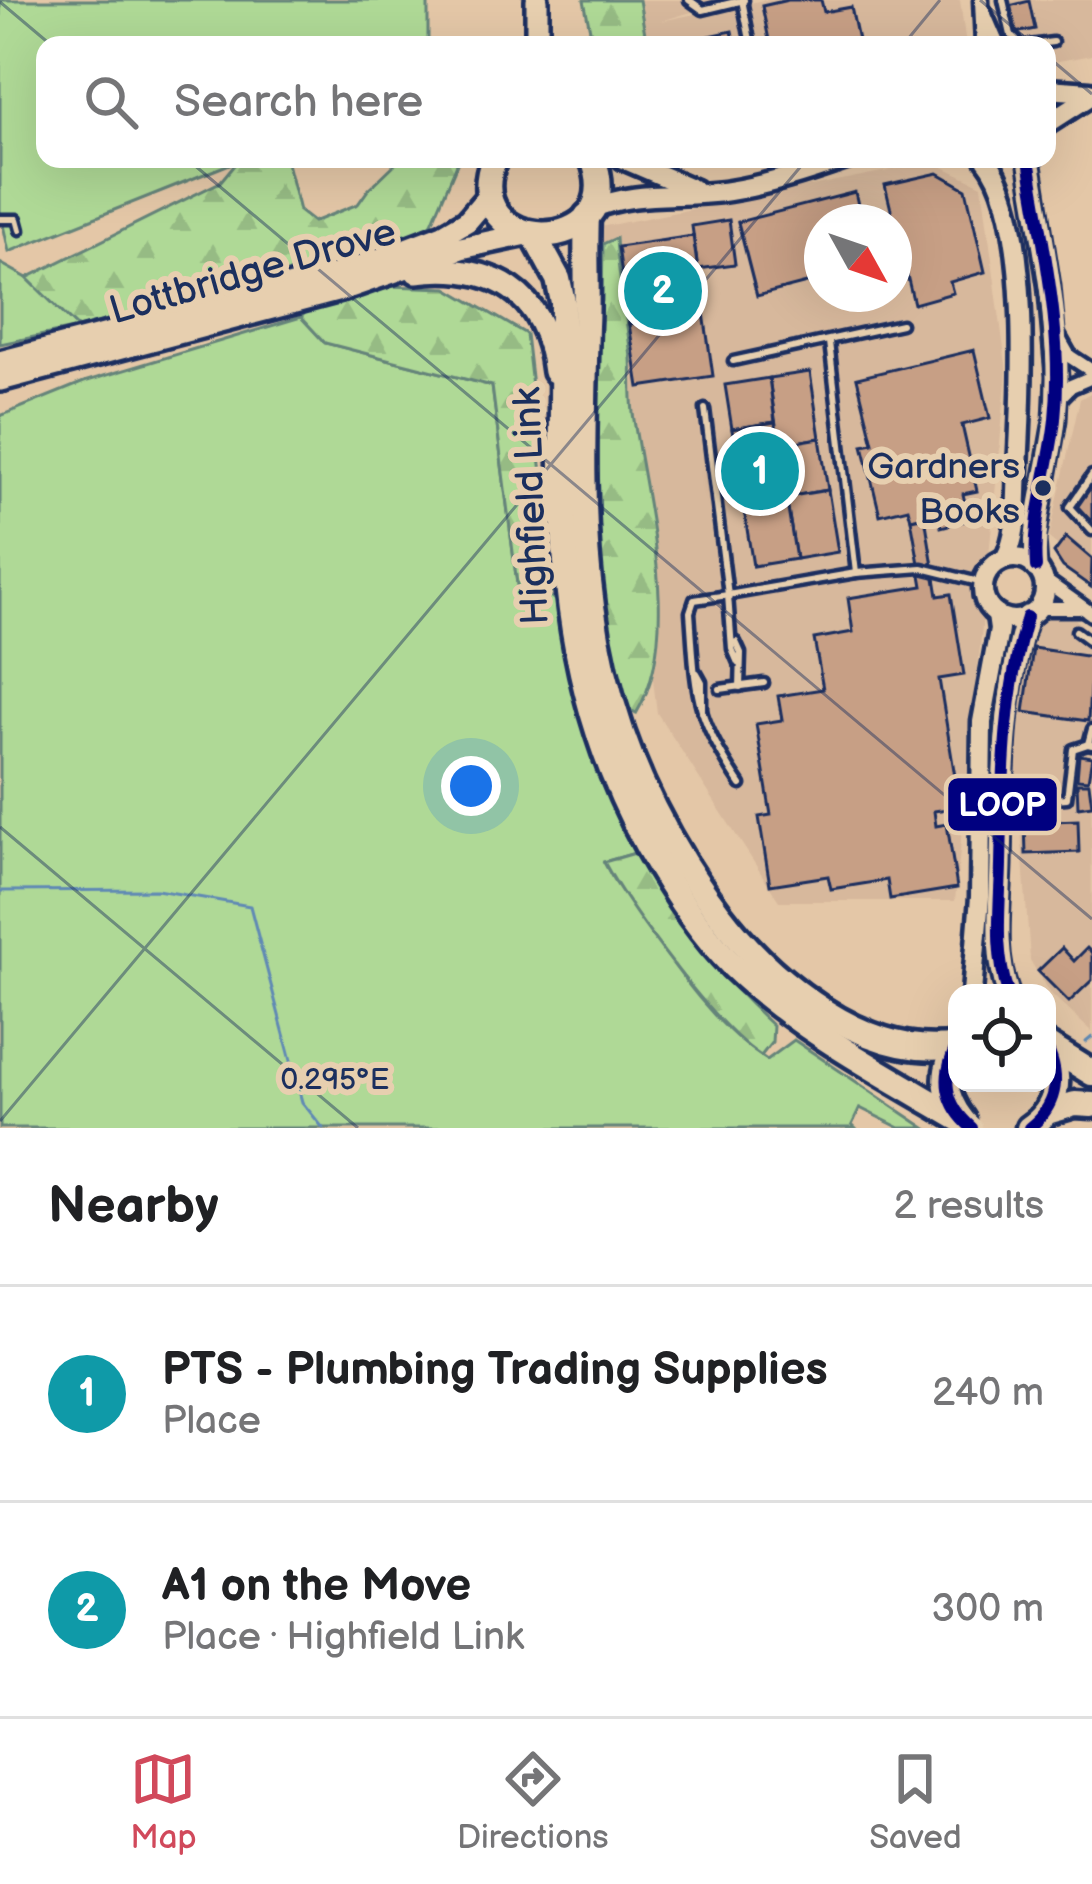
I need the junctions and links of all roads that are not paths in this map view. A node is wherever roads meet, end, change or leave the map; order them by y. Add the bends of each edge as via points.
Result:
1 (537, 0) edge
2 (689, 0) edge
3 (743, 0) edge
4 (1004, 0) edge
5 (982, 5) edge
6 (537, 36) edge
7 (749, 36) edge
8 (983, 36) edge
9 (994, 36) edge
10 (1012, 36) edge
11 (1056, 90) edge
12 (1092, 93) edge
13 (1056, 116) edge
14 (493, 168) edge
15 (595, 168) edge
16 (644, 168) edge
17 (816, 168) edge
18 (991, 168) edge
19 (1030, 168) edge
20 (702, 193) junction
21 (490, 194) junction
22 (589, 213) junction
23 (0, 219) edge
24 (20, 230) dead end
25 (531, 236) junction
26 (386, 276) junction
27 (901, 325) dead end
28 (1054, 328) junction
29 (829, 342) junction
30 (733, 361) dead end
31 (0, 362) edge
32 (1092, 374) edge
33 (0, 380) edge
34 (1056, 401) junction
35 (705, 409) dead end
36 (561, 422) junction
37 (1092, 475) edge
38 (1092, 531) edge
39 (1005, 559) junction
40 (856, 573) junction
41 (1040, 573) junction
42 (983, 583) junction
43 (728, 595) junction
44 (1086, 611) edge
45 (1033, 612) junction
46 (997, 615) junction
47 (1076, 631) dead end
48 (1092, 643) edge
49 (764, 683) dead end
50 (740, 687) junction
51 (720, 689) dead end
52 (1092, 729) edge
53 (1090, 745) edge
54 (741, 785) dead end
55 (1025, 801) dead end
56 (973, 984) edge
57 (1006, 984) edge
58 (948, 1047) edge
59 (1056, 1052) edge
60 (948, 1070) edge
61 (1092, 1073) edge
62 (1053, 1092) edge
63 (1092, 1105) edge
64 (966, 1123) edge
65 (1037, 1123) edge

1 - 6 main road
2 - 3 lane via 703,10
3 - 7 lane
4 - 10 lane
5 - 8 street
5 - 9 street
11 - 12 street
12 - 13 street
14 - 21 highway
15 - 22 highway, Highfield Link
16 - 20 street
17 - 20 street
18 - 39 street via 1003,187 1023,344 1014,524
19 - 28 street
20 - 22 street via 625,196
21 - 25 highway, Highfield Link via 503,219
21 - 31 main road, Lottbridge Drove via 443,235 346,272
22 - 25 highway via 565,233
22 - 58 highway, Highfield Link via 586,584 611,704 641,788 715,910 796,992 888,1042
23 - 24 lane via 17,219
25 - 26 main road, Lottbridge Drove via 461,248
25 - 36 highway, Highfield Link via 563,302
26 - 33 main road, Lottbridge Drove
26 - 36 main road via 451,268 516,292 546,331
27 - 29 lane
28 - 32 street via 1069,356
28 - 34 street
29 - 30 lane
29 - 40 lane
32 - 34 street
34 - 41 street via 1034,540
35 - 43 lane
36 - 64 highway, Highfield Link via 575,648 598,736 659,867 703,931 756,987
37 - 38 lane via 1070,505
39 - 41 street via 1022,559
39 - 42 street
40 - 42 lane via 922,568
40 - 43 lane
41 - 44 street
41 - 45 street via 1045,589
42 - 46 street
43 - 50 lane
43 - 54 lane via 694,600 690,612 702,717
44 - 45 street
45 - 46 street via 1012,620
45 - 57 street via 1004,724 998,952
46 - 56 street via 982,722
47 - 48 lane
49 - 50 lane
50 - 51 lane
52 - 53 lane
53 - 55 lane via 1073,749 1067,798
59 - 61 highway
60 - 64 highway via 946,1091
62 - 65 highway
63 - 65 highway via 1075,1104

